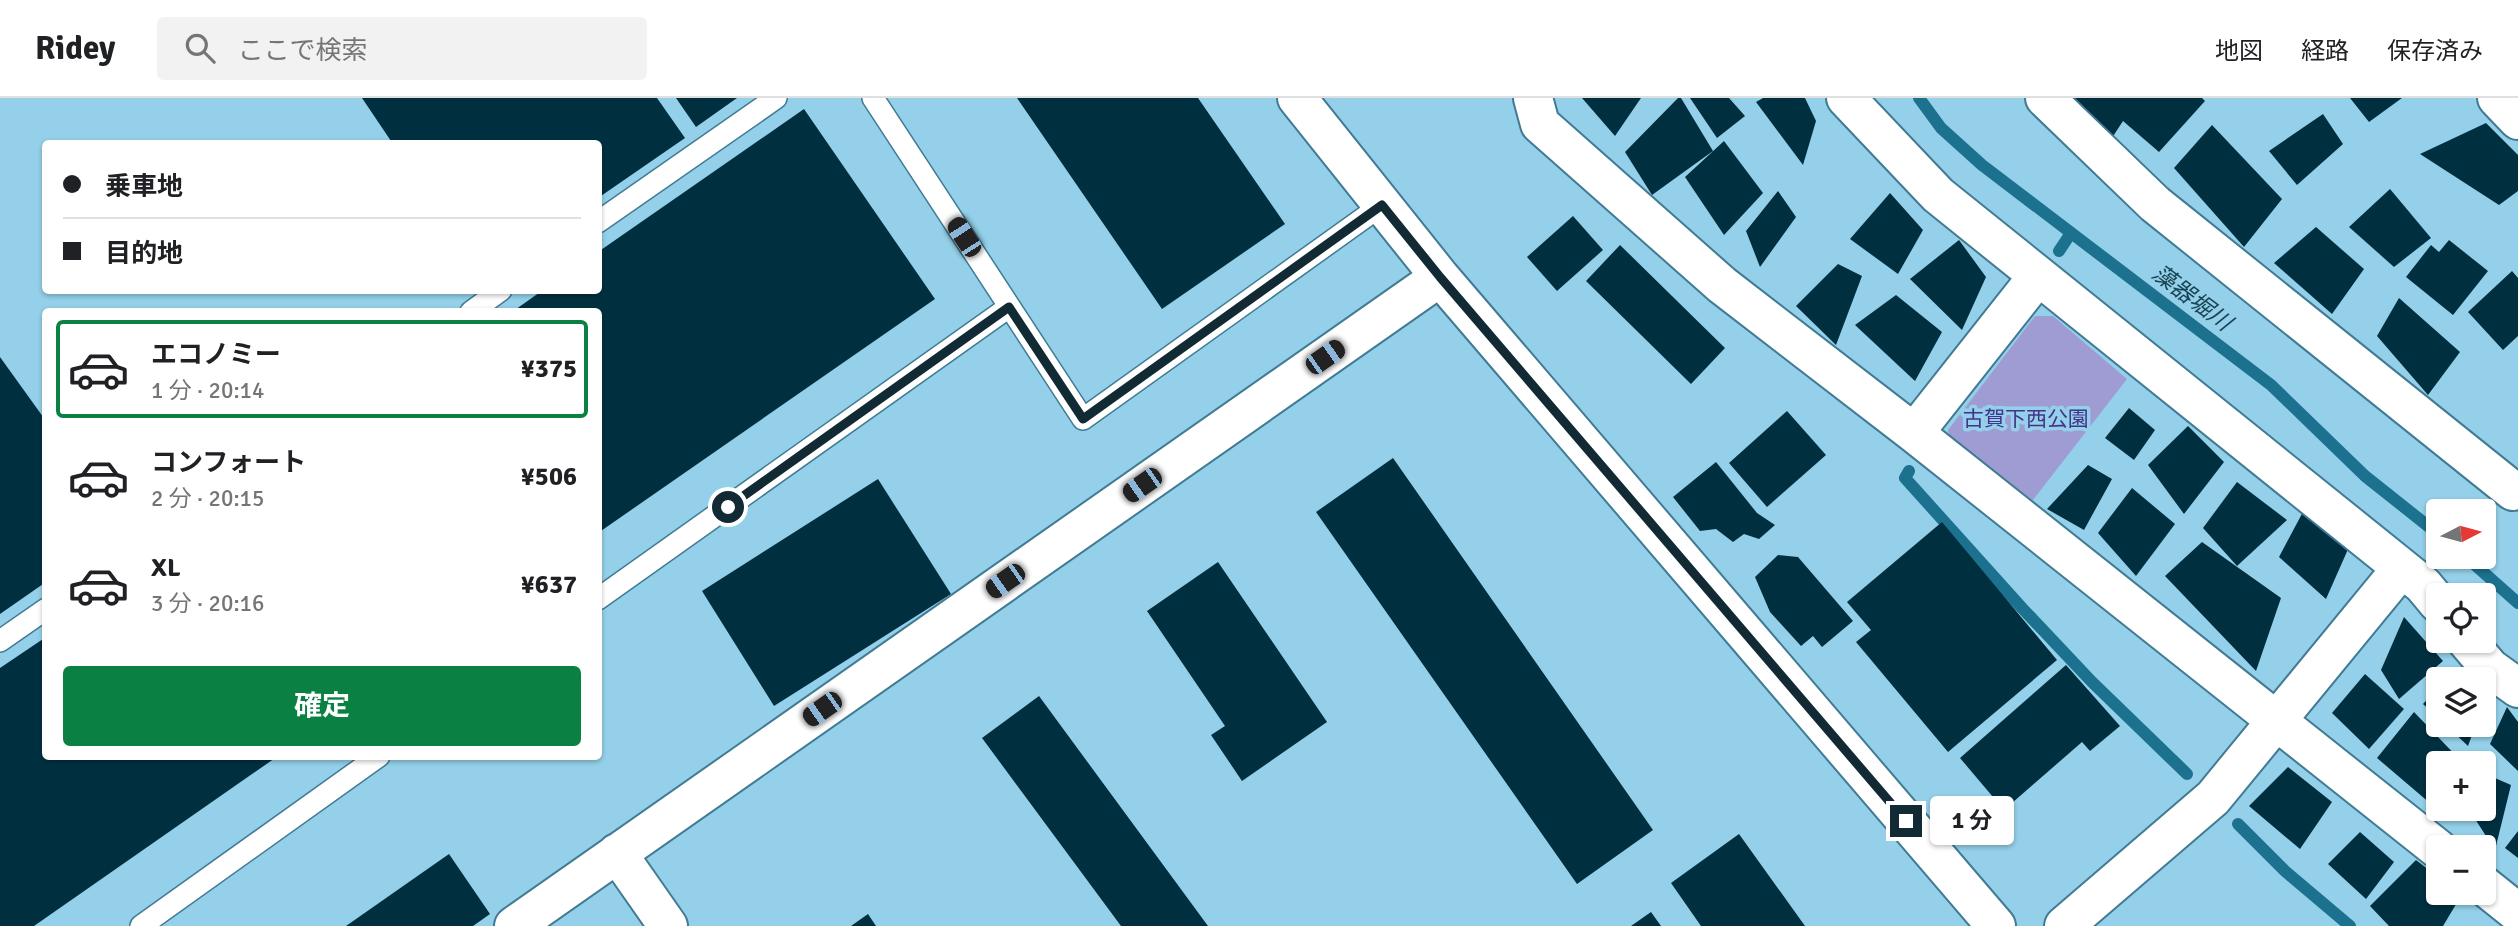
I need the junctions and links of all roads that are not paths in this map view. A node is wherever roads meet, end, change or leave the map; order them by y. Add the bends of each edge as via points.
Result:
1 (776, 98) edge
2 (873, 98) edge
3 (1297, 98) edge
4 (1533, 98) edge
5 (1846, 98) edge
6 (2045, 98) edge
7 (2497, 98) edge
8 (2518, 120) edge
9 (1382, 205) junction
10 (602, 219) edge
11 (2038, 276) junction
12 (1440, 277) junction
13 (496, 294) edge
14 (1009, 307) junction
15 (476, 308) edge
16 (1914, 433) junction
17 (2513, 491) dead end
18 (2401, 569) junction
19 (2426, 589) edge
20 (602, 597) edge
21 (42, 612) edge
22 (0, 641) edge
23 (2477, 653) edge
24 (2518, 688) edge
25 (2275, 720) junction
26 (373, 760) edge
27 (2426, 840) edge
28 (617, 853) junction
29 (2496, 895) edge
30 (2518, 913) edge
31 (141, 926) edge
32 (514, 926) edge
33 (668, 926) edge
34 (1996, 926) edge
35 (2064, 926) edge

1 - 10 lane
2 - 14 lane
3 - 9 street
4 - 16 street via 1540,124 1702,267
5 - 11 street via 1938,195
6 - 17 street via 2155,204
7 - 8 street
9 - 12 street
9 - 14 lane via 1083,419
11 - 16 street
11 - 18 street
12 - 28 street
12 - 34 street
13 - 15 lane
14 - 20 lane
16 - 25 street
18 - 19 street
18 - 25 street
21 - 22 lane
23 - 24 street
25 - 27 street
25 - 35 street via 2213,798
26 - 31 lane
28 - 32 street
28 - 33 street
29 - 30 street

